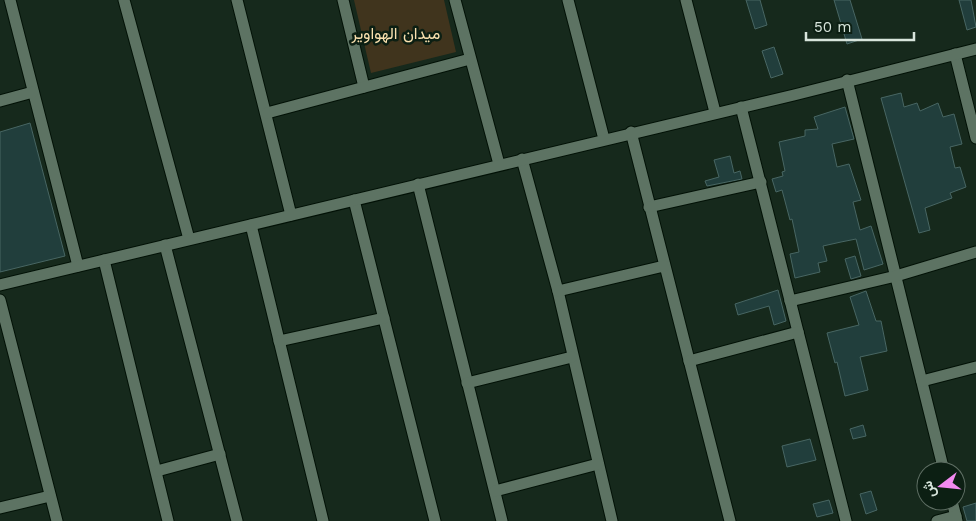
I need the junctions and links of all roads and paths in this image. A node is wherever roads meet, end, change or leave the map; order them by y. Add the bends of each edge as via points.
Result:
1 (10, 0) edge
2 (124, 0) edge
3 (238, 0) edge
4 (343, 0) edge
5 (455, 0) edge
6 (568, 0) edge
7 (686, 0) edge
8 (976, 49) edge
9 (955, 54) junction
10 (470, 59) junction
11 (847, 80) junction
12 (364, 87) junction
13 (33, 92) junction
14 (0, 101) edge
15 (741, 107) junction
16 (266, 112) junction
17 (714, 112) junction
18 (630, 132) junction
19 (976, 138) edge
20 (604, 139) junction
21 (522, 159) junction
22 (499, 164) junction
23 (762, 182) junction
24 (418, 184) junction
25 (354, 200) junction
26 (650, 207) junction
27 (291, 214) junction
28 (251, 224) junction
29 (189, 240) junction
30 (165, 245) junction
31 (976, 252) edge
32 (104, 260) junction
33 (78, 266) junction
34 (664, 266) junction
35 (896, 276) junction
36 (0, 285) edge
37 (558, 291) junction
38 (0, 300) edge
39 (790, 301) junction
40 (384, 318) junction
41 (798, 332) junction
42 (279, 341) junction
43 (572, 357) junction
44 (688, 361) junction
45 (976, 367) edge
46 (922, 381) junction
47 (467, 383) junction
48 (220, 454) junction
49 (942, 461) edge
50 (598, 464) junction
51 (157, 471) junction
52 (495, 491) junction
53 (50, 496) junction
54 (0, 508) edge
55 (956, 518) edge
56 (56, 521) edge
57 (168, 521) edge
58 (237, 521) edge
59 (323, 521) edge
60 (435, 521) edge
61 (502, 521) edge
62 (612, 521) edge
63 (730, 521) edge
64 (846, 521) edge
65 (936, 521) edge

1 - 13 street
2 - 29 street
3 - 16 street
4 - 12 street
5 - 10 street
6 - 20 street
7 - 17 street
8 - 9 street
9 - 11 street
9 - 19 street
10 - 12 street
10 - 22 street
11 - 15 street
11 - 35 street
12 - 16 street
13 - 14 street
13 - 33 street
15 - 17 street
15 - 23 street
16 - 27 street
17 - 18 street
18 - 20 street
18 - 26 street
20 - 21 street
21 - 22 street
21 - 37 street
22 - 24 street
23 - 26 street
23 - 39 street
24 - 25 street
24 - 47 street
25 - 27 street
25 - 40 street
26 - 34 street
27 - 28 street
28 - 29 street
28 - 42 street
29 - 30 street
30 - 32 street
30 - 48 street
31 - 35 street
32 - 33 street
32 - 51 street
33 - 36 street
34 - 37 street
34 - 44 street
35 - 39 street
35 - 46 street
37 - 43 street
38 - 53 street
39 - 41 street
40 - 42 street
40 - 60 street
41 - 44 street
41 - 64 street
42 - 59 street
43 - 47 street
43 - 50 street
44 - 63 street
45 - 46 street
46 - 49 street
47 - 52 street
48 - 51 street
48 - 58 street
50 - 52 street
50 - 62 street
51 - 57 street
52 - 61 street
53 - 54 street
53 - 56 street
55 - 65 street

